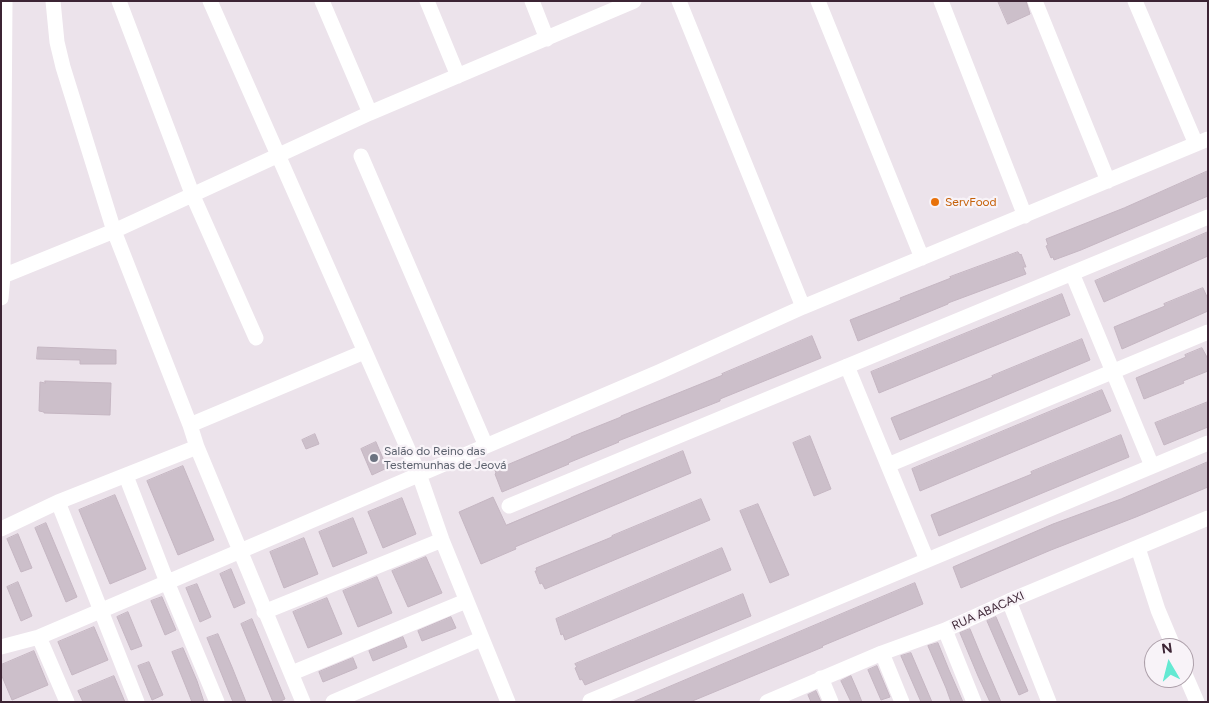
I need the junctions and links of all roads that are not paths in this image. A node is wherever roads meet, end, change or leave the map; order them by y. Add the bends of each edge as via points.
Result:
1 (5, 1) edge
2 (53, 1) edge
3 (119, 1) edge
4 (210, 1) edge
5 (322, 1) edge
6 (427, 1) edge
7 (532, 1) edge
8 (634, 1) edge
9 (679, 1) edge
10 (818, 1) edge
11 (941, 1) edge
12 (1035, 1) edge
13 (1135, 1) edge
14 (547, 39) junction
15 (458, 76) junction
16 (370, 113) junction
17 (1202, 142) edge
18 (280, 156) junction
19 (361, 156) dead end
20 (1108, 181) junction
21 (194, 196) junction
22 (1025, 216) junction
23 (1208, 217) edge
24 (114, 231) junction
25 (2, 251) edge
26 (922, 258) junction
27 (1072, 273) junction
28 (3, 276) junction
29 (1, 298) edge
30 (804, 307) junction
31 (1208, 332) edge
32 (256, 338) dead end
33 (364, 352) junction
34 (847, 366) junction
35 (1113, 371) junction
36 (190, 424) junction
37 (1208, 443) edge
38 (486, 446) junction
39 (197, 447) junction
40 (888, 465) junction
41 (1152, 466) junction
42 (419, 474) junction
43 (126, 476) junction
44 (58, 502) junction
45 (509, 506) dead end
46 (1208, 518) edge
47 (1, 529) edge
48 (442, 540) junction
49 (1138, 548) junction
50 (240, 552) junction
51 (927, 560) junction
52 (167, 582) junction
53 (466, 601) junction
54 (1009, 601) junction
55 (100, 611) junction
56 (264, 612) junction
57 (945, 630) junction
58 (39, 637) junction
59 (1170, 638) edge
60 (481, 639) junction
61 (1, 647) edge
62 (882, 653) junction
63 (292, 673) junction
64 (821, 678) junction
65 (1191, 688) edge
66 (590, 701) edge
67 (67, 702) edge
68 (137, 702) edge
69 (217, 702) edge
70 (303, 702) edge
71 (333, 702) edge
72 (508, 702) edge
73 (767, 702) edge
74 (831, 702) edge
75 (902, 702) edge
76 (974, 702) edge
77 (1049, 702) edge
78 (1197, 702) edge

1 - 25 street
2 - 24 street via 63,67
3 - 21 street
4 - 18 street
5 - 16 street
6 - 15 street
7 - 14 street
8 - 14 street
9 - 30 street
10 - 26 street
11 - 22 street
12 - 20 street
13 - 17 street
14 - 15 street
15 - 16 street
16 - 18 street
17 - 20 street
18 - 21 street
18 - 33 street
19 - 38 street
20 - 22 street
21 - 24 street
21 - 32 street
22 - 26 street
23 - 27 street
24 - 28 street
24 - 36 street
25 - 28 street
26 - 30 street
27 - 34 street
27 - 35 street
28 - 29 street
30 - 38 street
31 - 35 street
33 - 36 street
33 - 42 street
34 - 40 street
34 - 45 street
35 - 40 street
35 - 41 street
36 - 39 street
37 - 41 street
38 - 42 street
39 - 43 street
39 - 50 street
40 - 51 street
41 - 51 street
42 - 48 street
42 - 50 street
43 - 44 street
43 - 52 street
44 - 47 street
44 - 55 street
46 - 49 street, RUA ABACAXI
48 - 53 street
48 - 56 street
49 - 54 street, RUA ABACAXI
49 - 59 street
50 - 52 street
50 - 56 street
51 - 66 street
52 - 55 street
52 - 69 street
53 - 60 street
53 - 63 street
54 - 57 street, RUA ABACAXI
54 - 77 street
55 - 58 street
55 - 68 street
56 - 63 street
57 - 62 street, RUA ABACAXI
57 - 76 street
58 - 61 street
58 - 67 street
60 - 71 street
60 - 72 street
62 - 64 street, RUA ABACAXI
62 - 75 street
63 - 70 street
64 - 73 street, RUA ABACAXI
64 - 74 street
65 - 78 street

